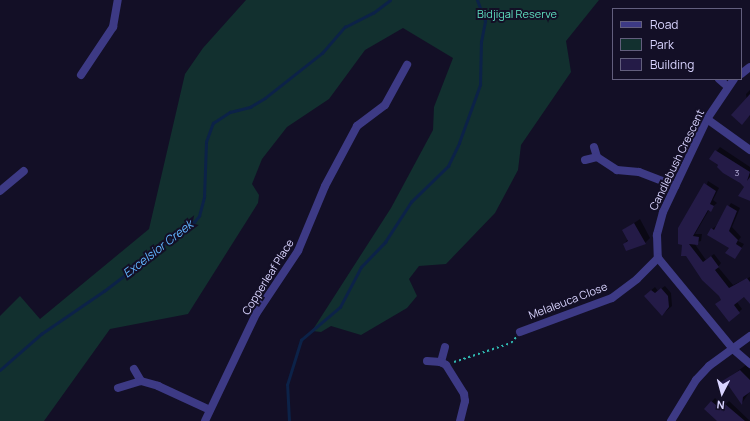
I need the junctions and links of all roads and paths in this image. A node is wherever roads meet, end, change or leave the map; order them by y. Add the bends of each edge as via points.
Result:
1 (118, 0) edge
2 (407, 65) dead end
3 (750, 67) edge
4 (742, 73) edge
5 (81, 75) dead end
6 (720, 80) edge
7 (733, 80) edge
8 (727, 86) junction
9 (707, 119) junction
10 (594, 147) dead end
11 (750, 150) edge
12 (597, 157) junction
13 (584, 160) dead end
14 (24, 171) dead end
15 (675, 186) junction
16 (0, 191) edge
17 (658, 258) junction
18 (520, 332) joint
19 (750, 336) edge
20 (446, 347) dead end
21 (733, 349) junction
22 (427, 361) dead end
23 (444, 364) junction
24 (750, 364) edge
25 (134, 369) dead end
26 (141, 381) junction
27 (118, 388) dead end
28 (210, 410) junction
29 (205, 421) edge
30 (460, 421) edge
31 (672, 421) edge

1 - 5 street via 113,27
2 - 28 street, Copperleaf Place via 385,105 358,126 325,186 298,251 256,314
3 - 4 street
6 - 8 street
7 - 8 street, Candlebush Crescent
8 - 9 street, Candlebush Crescent
9 - 11 street
9 - 15 street, Candlebush Crescent
10 - 12 street
12 - 13 street
12 - 15 street via 617,170 639,172
14 - 16 street
15 - 17 street, Candlebush Crescent via 658,226
17 - 18 street, Melaleuca Close via 637,279 612,298
17 - 21 street
18 - 23 path via 511,343
19 - 21 street
20 - 23 street
21 - 24 street
21 - 31 street via 709,366 696,380
22 - 23 street
23 - 30 street via 464,394 465,401
25 - 26 street
26 - 27 street
26 - 28 street
28 - 29 street, Copperleaf Place

